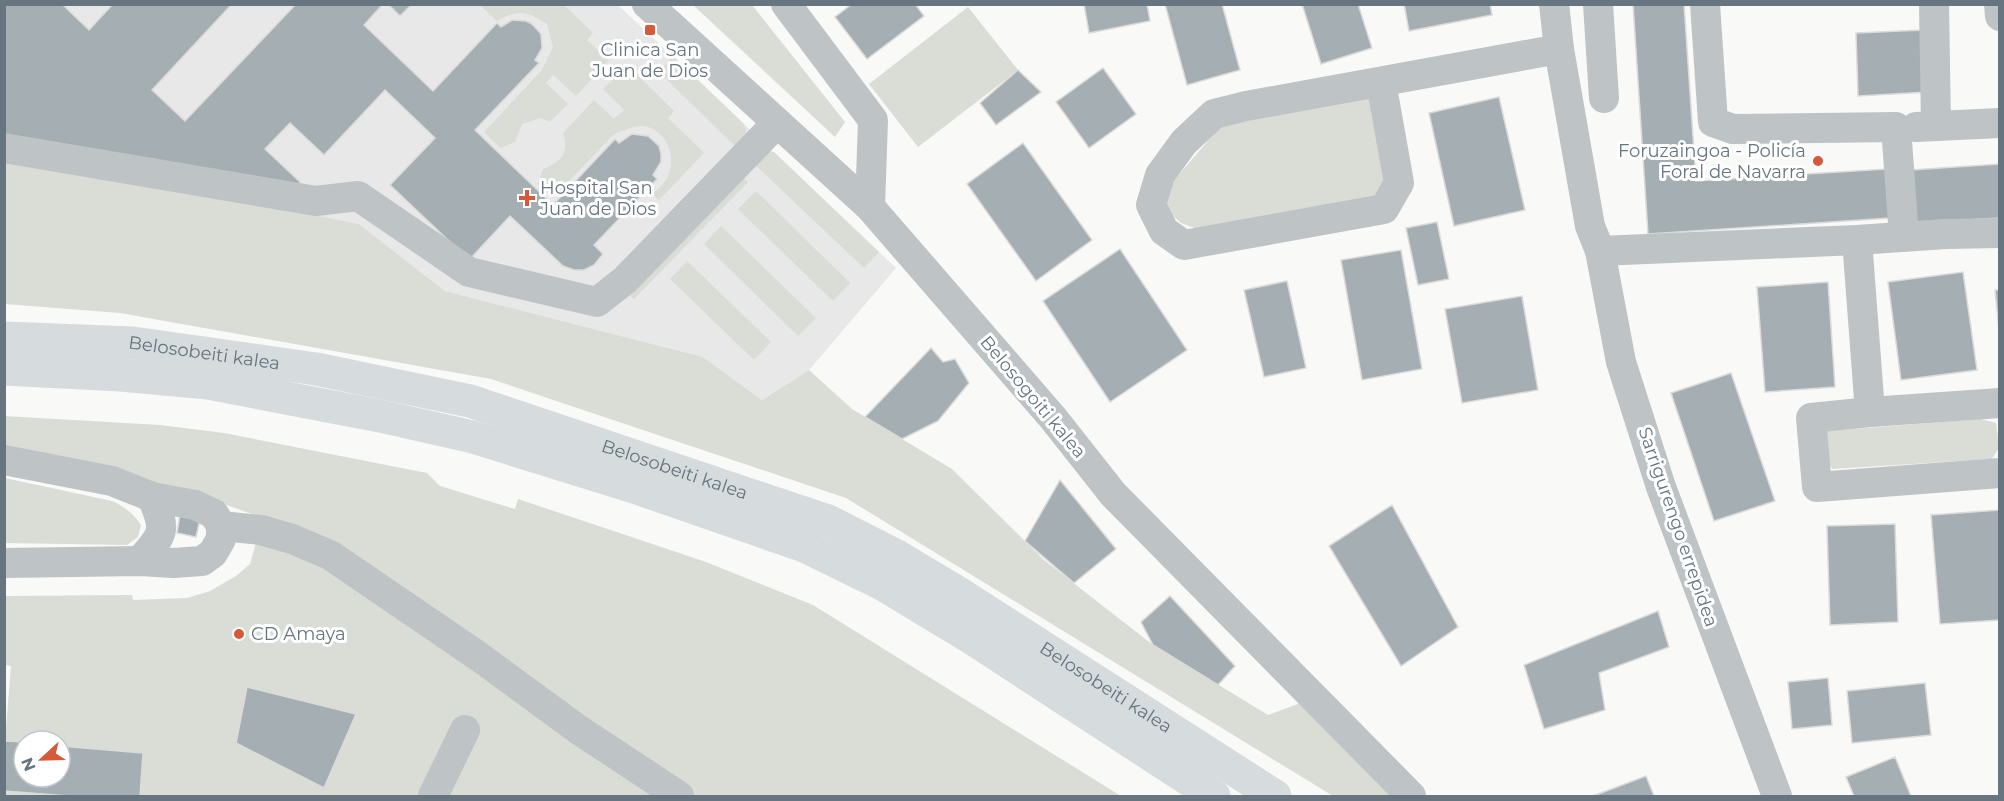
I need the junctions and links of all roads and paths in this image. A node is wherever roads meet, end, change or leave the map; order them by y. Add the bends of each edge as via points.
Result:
1 (647, 4) edge
2 (786, 4) edge
3 (1554, 4) edge
4 (1598, 4) edge
5 (1705, 4) edge
6 (1934, 4) edge
7 (1999, 4) edge
8 (2000, 16) edge
9 (1559, 49) junction
10 (1381, 82) junction
11 (1604, 98) dead end
12 (777, 123) junction
13 (2000, 123) edge
14 (1936, 126) junction
15 (1896, 127) junction
16 (4, 148) edge
17 (870, 207) junction
18 (2000, 233) edge
19 (1904, 237) junction
20 (1857, 240) junction
21 (1600, 251) junction
22 (4, 338) edge
23 (4, 369) edge
24 (2000, 403) edge
25 (1870, 412) junction
26 (4, 459) edge
27 (2000, 473) edge
28 (152, 497) junction
29 (221, 526) junction
30 (140, 561) junction
31 (4, 563) edge
32 (465, 730) dead end
33 (433, 796) edge
34 (679, 796) edge
35 (1214, 796) edge
36 (1275, 796) edge
37 (1412, 796) edge
38 (1777, 796) edge

1 - 12 street, Belosogoiti kalea
2 - 17 street via 873,120
3 - 9 street, Sarrigurengo errepidea
4 - 11 street
5 - 15 street via 1713,122 1733,129
6 - 14 street
7 - 8 street
9 - 10 street
9 - 21 street, Sarrigurengo errepidea via 1590,226
10 - 10 street via 1214,114 1184,142 1160,175 1151,205 1164,231 1184,245 1384,209 1400,183
12 - 16 street via 625,280 597,302 469,272 358,196 316,201
12 - 17 street, Belosogoiti kalea
13 - 14 street
14 - 15 street
15 - 19 street
17 - 37 street, Belosogoiti kalea via 1053,418 1113,494
18 - 19 street
19 - 20 street
20 - 21 street
20 - 25 street
21 - 38 street, Sarrigurengo errepidea via 1621,362 1661,487
22 - 36 main road, Belosobeiti kalea via 133,343 316,369 470,401 828,522 895,555 951,589
23 - 35 main road, Belosobeiti kalea via 208,383 380,416 494,444 804,546 882,585 973,639
24 - 25 street
25 - 27 street via 1812,418 1817,487
26 - 28 street via 112,481
28 - 29 street via 195,505 214,514
28 - 30 street via 161,519 160,538
29 - 30 street via 213,553 202,561
29 - 34 street via 261,530 330,555
30 - 31 street
32 - 33 street

